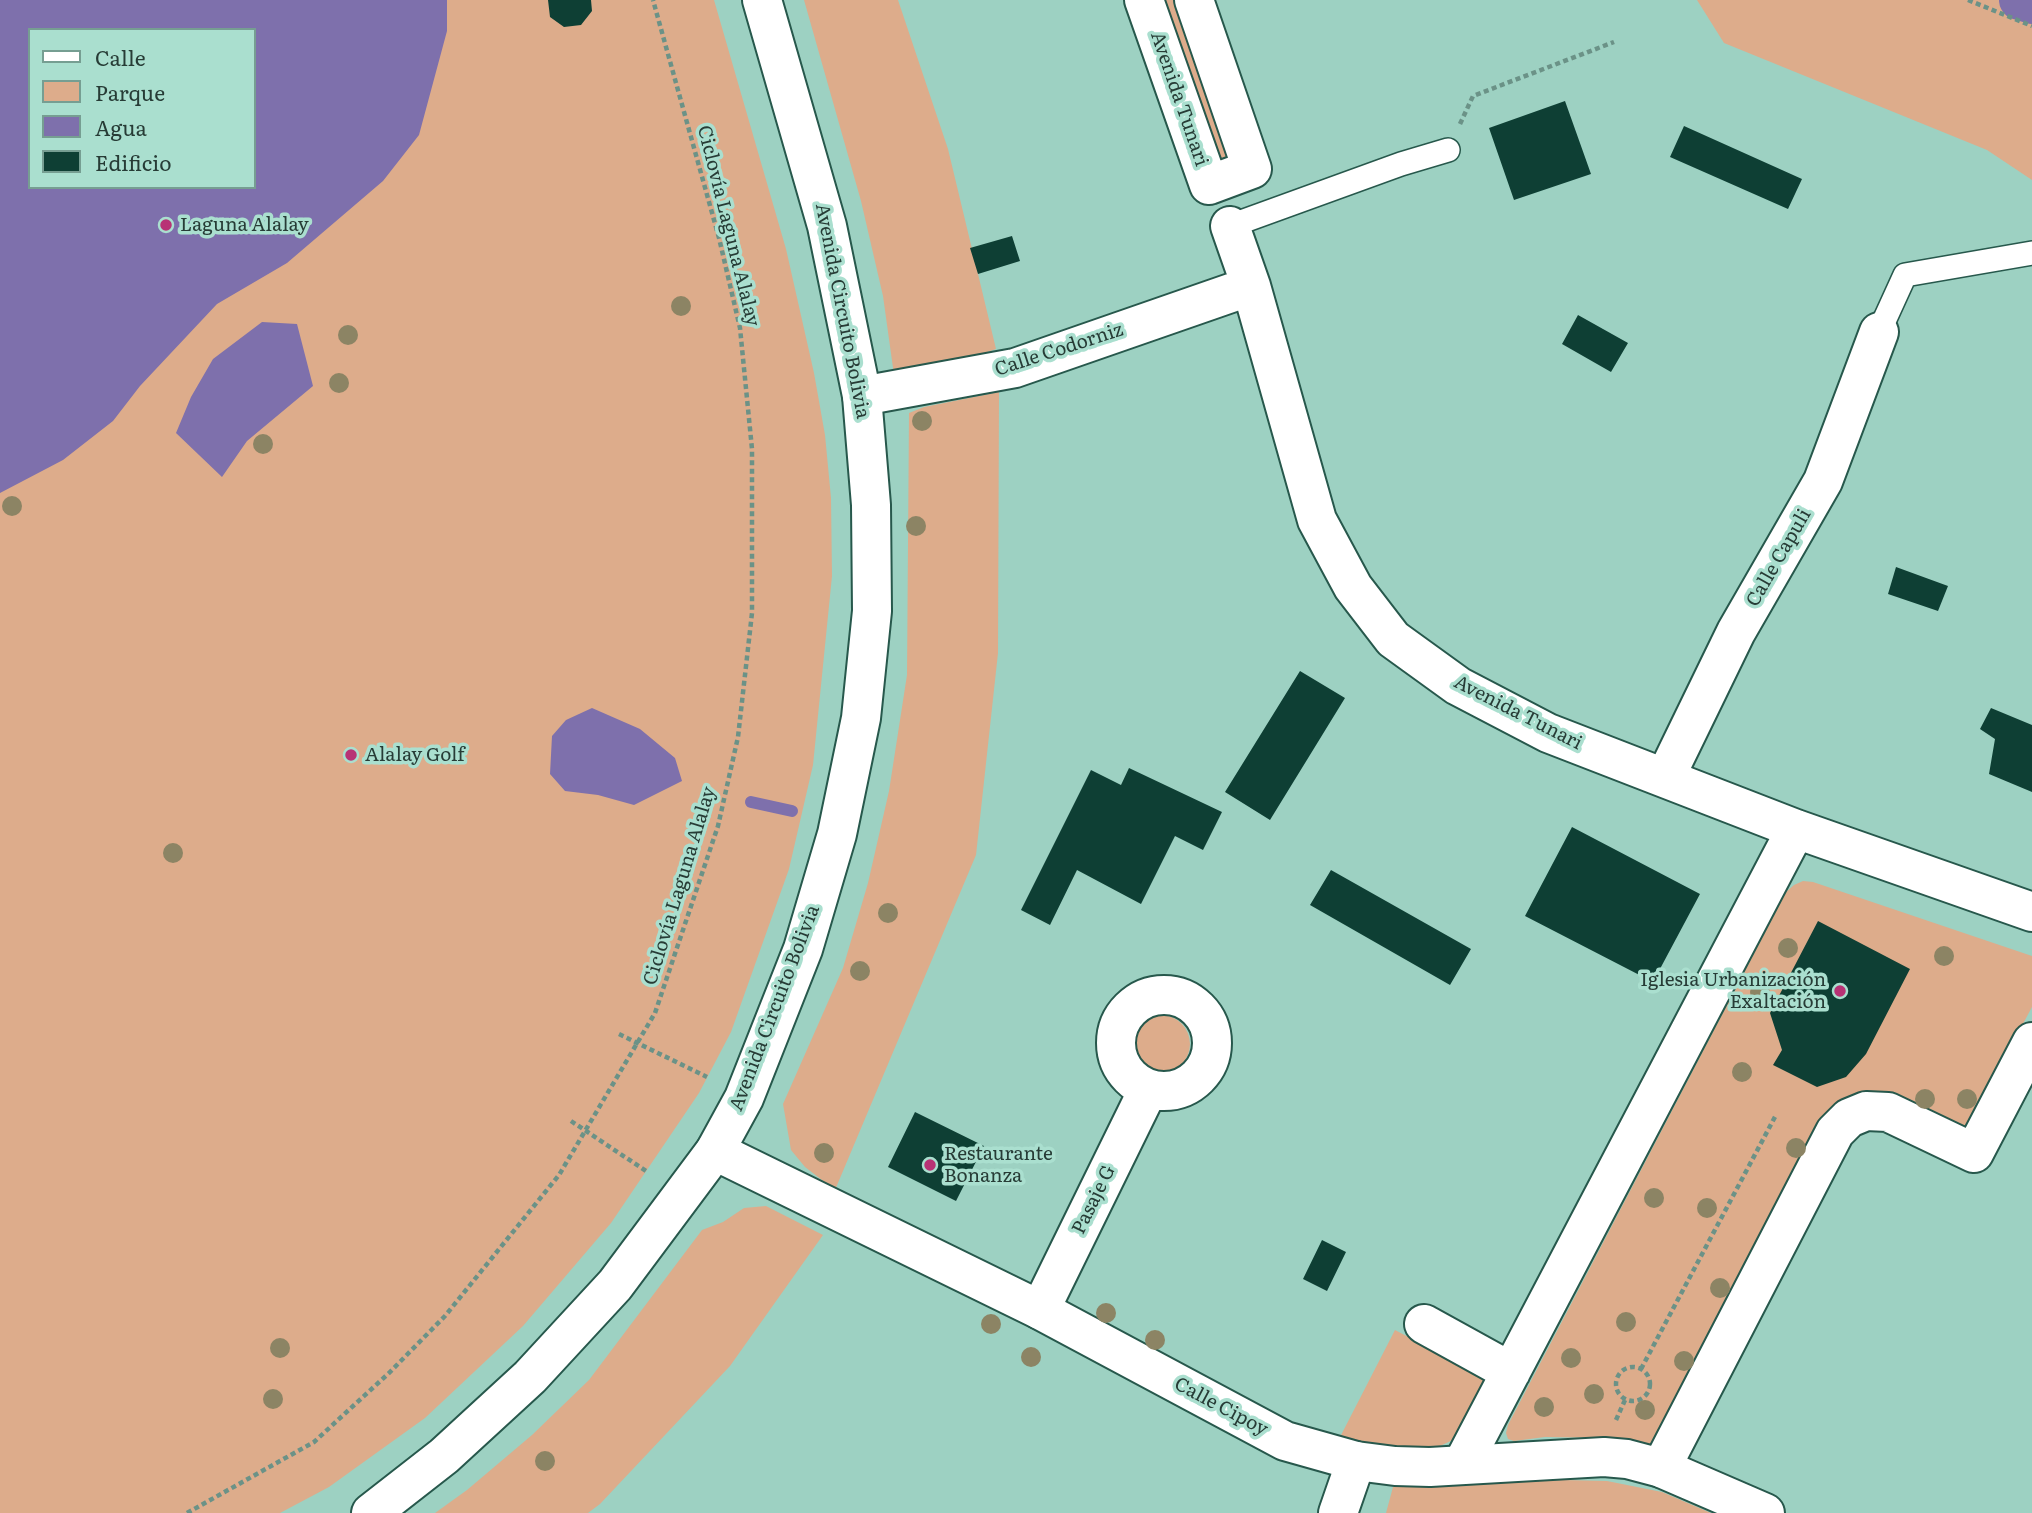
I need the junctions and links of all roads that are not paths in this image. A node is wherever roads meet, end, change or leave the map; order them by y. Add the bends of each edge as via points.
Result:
1 (762, 0) edge
2 (1144, 0) edge
3 (1194, 0) edge
4 (1448, 150) road end
5 (1230, 226) joint
6 (2032, 253) edge
7 (1251, 286) junction
8 (1879, 332) joint
9 (862, 396) junction
10 (1665, 778) junction
11 (1796, 829) junction
12 (2032, 912) edge
13 (2032, 1042) edge
14 (1148, 1090) dead end
15 (715, 1151) junction
16 (1040, 1310) junction
17 (1424, 1324) dead end
18 (1511, 1372) junction
19 (1356, 1461) junction
20 (1463, 1463) junction
21 (1661, 1468) junction
22 (371, 1513) edge
23 (1338, 1513) edge
24 (1765, 1513) edge

1 - 9 street, Avenida Circuito Bolivia via 827,226
2 - 3 street, Avenida Tunari via 1209,185 1252,169
4 - 5 lane
5 - 7 street, Avenida Tunari
6 - 8 lane via 1905,275
7 - 9 street, Calle Codorniz via 1015,368
7 - 10 street, Avenida Tunari via 1317,520 1353,587 1393,639 1458,686 1548,733
8 - 10 street, Calle Capuli via 1823,481 1736,632
9 - 15 street, Avenida Circuito Bolivia via 871,505 872,611 861,718 837,834 803,949 744,1098
10 - 11 street, Avenida Tunari
11 - 12 street, Avenida Tunari
11 - 18 street
13 - 21 street via 1974,1153 1888,1112 1866,1111 1849,1118 1835,1132
14 - 16 street, Pasaje G
15 - 16 street, Calle Cipoy
15 - 22 street, Avenida Circuito Bolivia via 615,1285 530,1377 444,1456
16 - 19 street, Calle Cipoy via 1285,1441
17 - 18 street
18 - 20 street
19 - 20 street, Calle Cipoy via 1430,1467
19 - 23 street
20 - 21 street, Calle Cipoy via 1604,1457
21 - 24 street, Calle Cipoy

